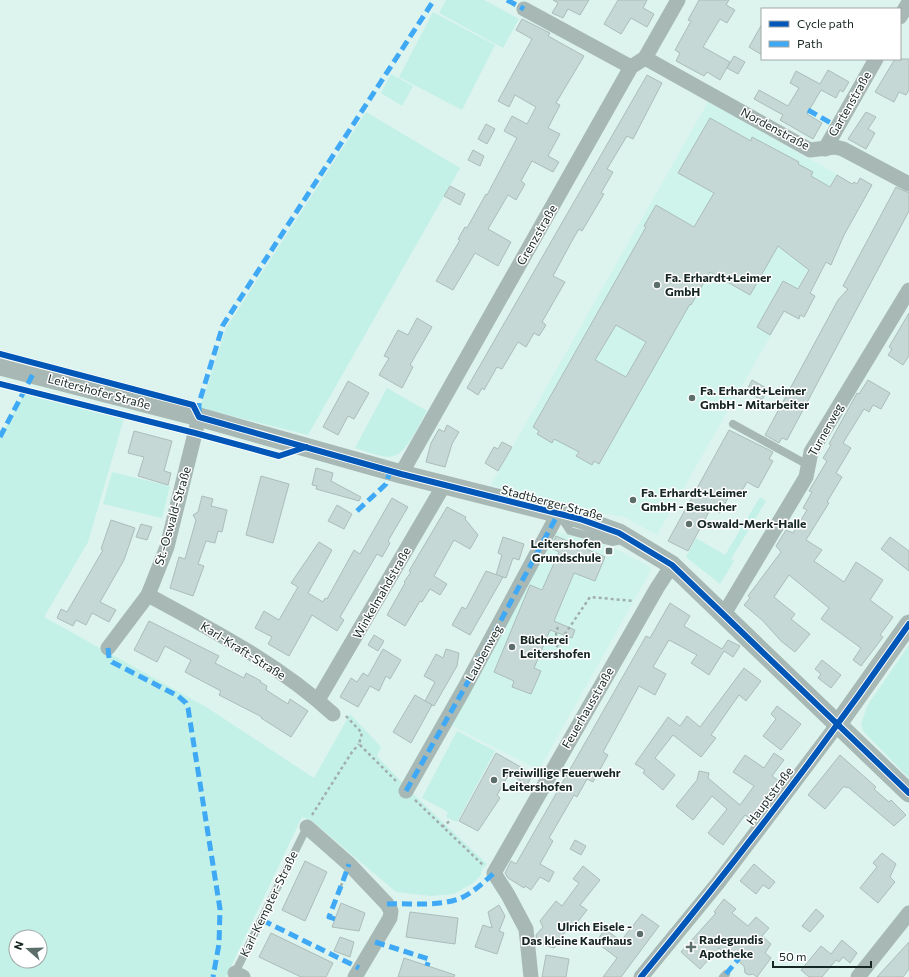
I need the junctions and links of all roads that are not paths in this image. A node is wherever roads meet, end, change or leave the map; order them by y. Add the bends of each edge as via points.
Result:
1 (678, 0) edge
2 (909, 2) edge
3 (524, 9) dead end
4 (901, 15) edge
5 (645, 58) junction
6 (875, 60) edge
7 (631, 67) junction
8 (825, 149) junction
9 (909, 184) edge
10 (909, 290) edge
11 (0, 366) edge
12 (199, 417) junction
13 (733, 424) dead end
14 (808, 464) junction
15 (401, 474) junction
16 (444, 486) junction
17 (558, 514) junction
18 (672, 565) junction
19 (148, 595) junction
20 (724, 614) junction
21 (909, 624) edge
22 (108, 648) dead end
23 (318, 700) junction
24 (333, 714) dead end
25 (838, 724) junction
26 (406, 791) dead end
27 (909, 794) edge
28 (307, 827) joint
29 (909, 913) edge
30 (239, 975) edge
31 (355, 977) edge
32 (531, 977) edge
33 (641, 977) edge
34 (858, 977) edge

1 - 5 street, Grenzstraße
2 - 4 street
3 - 7 street
5 - 7 street, Grenzstraße
5 - 8 street, Nordenstraße via 810,150
6 - 8 street, Gartenstraße
7 - 15 street, Grenzstraße
8 - 9 street, Nordenstraße via 843,149
10 - 14 street, Turnerweg via 811,452
11 - 12 street, Leitershofer Straße
12 - 15 street, Stadtberger Straße
12 - 19 street, St.-Oswald-Straße via 166,547
13 - 14 lane
14 - 20 street, Turnerweg via 806,477
15 - 16 street, Stadtberger Straße
16 - 17 street, Stadtberger Straße
16 - 23 street, Winkelmahdstraße
17 - 18 street, Stadtberger Straße via 619,533
17 - 26 street, Laubenweg
18 - 20 street, Stadtberger Straße
18 - 32 street, Feuerhausstraße via 494,873 526,929
19 - 22 street, St.-Oswald-Straße
19 - 23 street, Karl-Kraft-Straße via 248,651
20 - 25 street, Stadtberger Straße
21 - 25 street, Hauptstraße
23 - 24 street, Karl-Kraft-Straße
25 - 27 street, Stadtberger Straße
25 - 33 street, Hauptstraße via 718,883
28 - 30 lane, Karl-Kempter-Straße
28 - 31 street via 349,864 388,904 391,911 390,918
29 - 34 street

